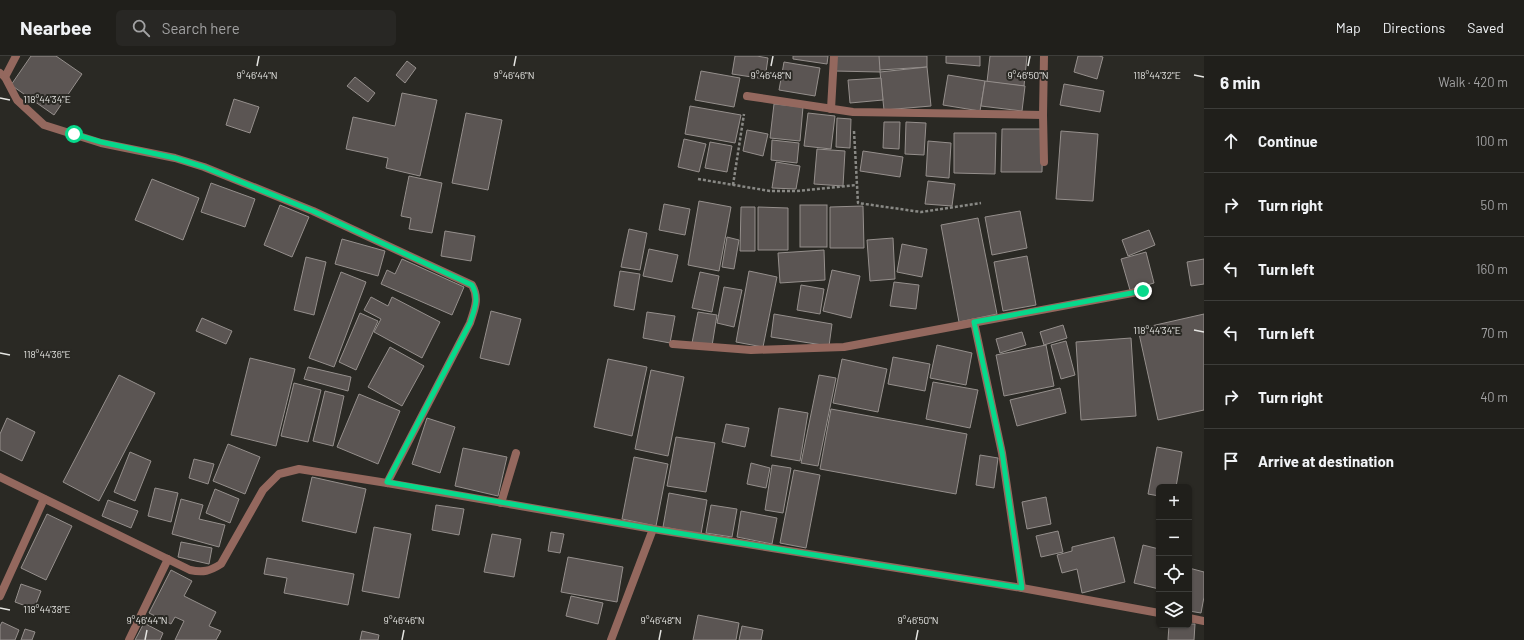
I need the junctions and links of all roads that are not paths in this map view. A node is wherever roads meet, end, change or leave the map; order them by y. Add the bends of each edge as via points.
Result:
1 (16, 56) edge
2 (834, 56) edge
3 (1044, 56) edge
4 (2, 75) edge
5 (747, 96) road end
6 (831, 109) junction
7 (1043, 115) junction
8 (1044, 162) dead end
9 (1143, 291) dead end
10 (974, 322) junction
11 (673, 344) dead end
12 (516, 453) dead end
13 (0, 477) edge
14 (387, 482) junction
15 (44, 499) junction
16 (501, 503) junction
17 (653, 529) junction
18 (168, 559) junction
19 (1022, 588) junction
20 (0, 596) edge
21 (1156, 612) edge
22 (1192, 619) edge
23 (1204, 621) edge
24 (129, 640) edge
25 (611, 640) edge

1 - 4 street
2 - 6 street
3 - 7 street
4 - 14 street via 17,100 44,125 204,167 313,211 472,285 476,293 470,323
5 - 6 street
6 - 7 street via 853,112
7 - 8 street
9 - 10 street
10 - 11 street via 844,347 751,350
10 - 19 street via 1002,452
12 - 16 street
13 - 15 street
14 - 16 street
14 - 18 street via 299,469 279,474 263,490 221,564 202,572 190,570
15 - 18 street
15 - 20 street
16 - 17 street
17 - 19 street
17 - 25 street
18 - 24 street
19 - 21 street
22 - 23 street

